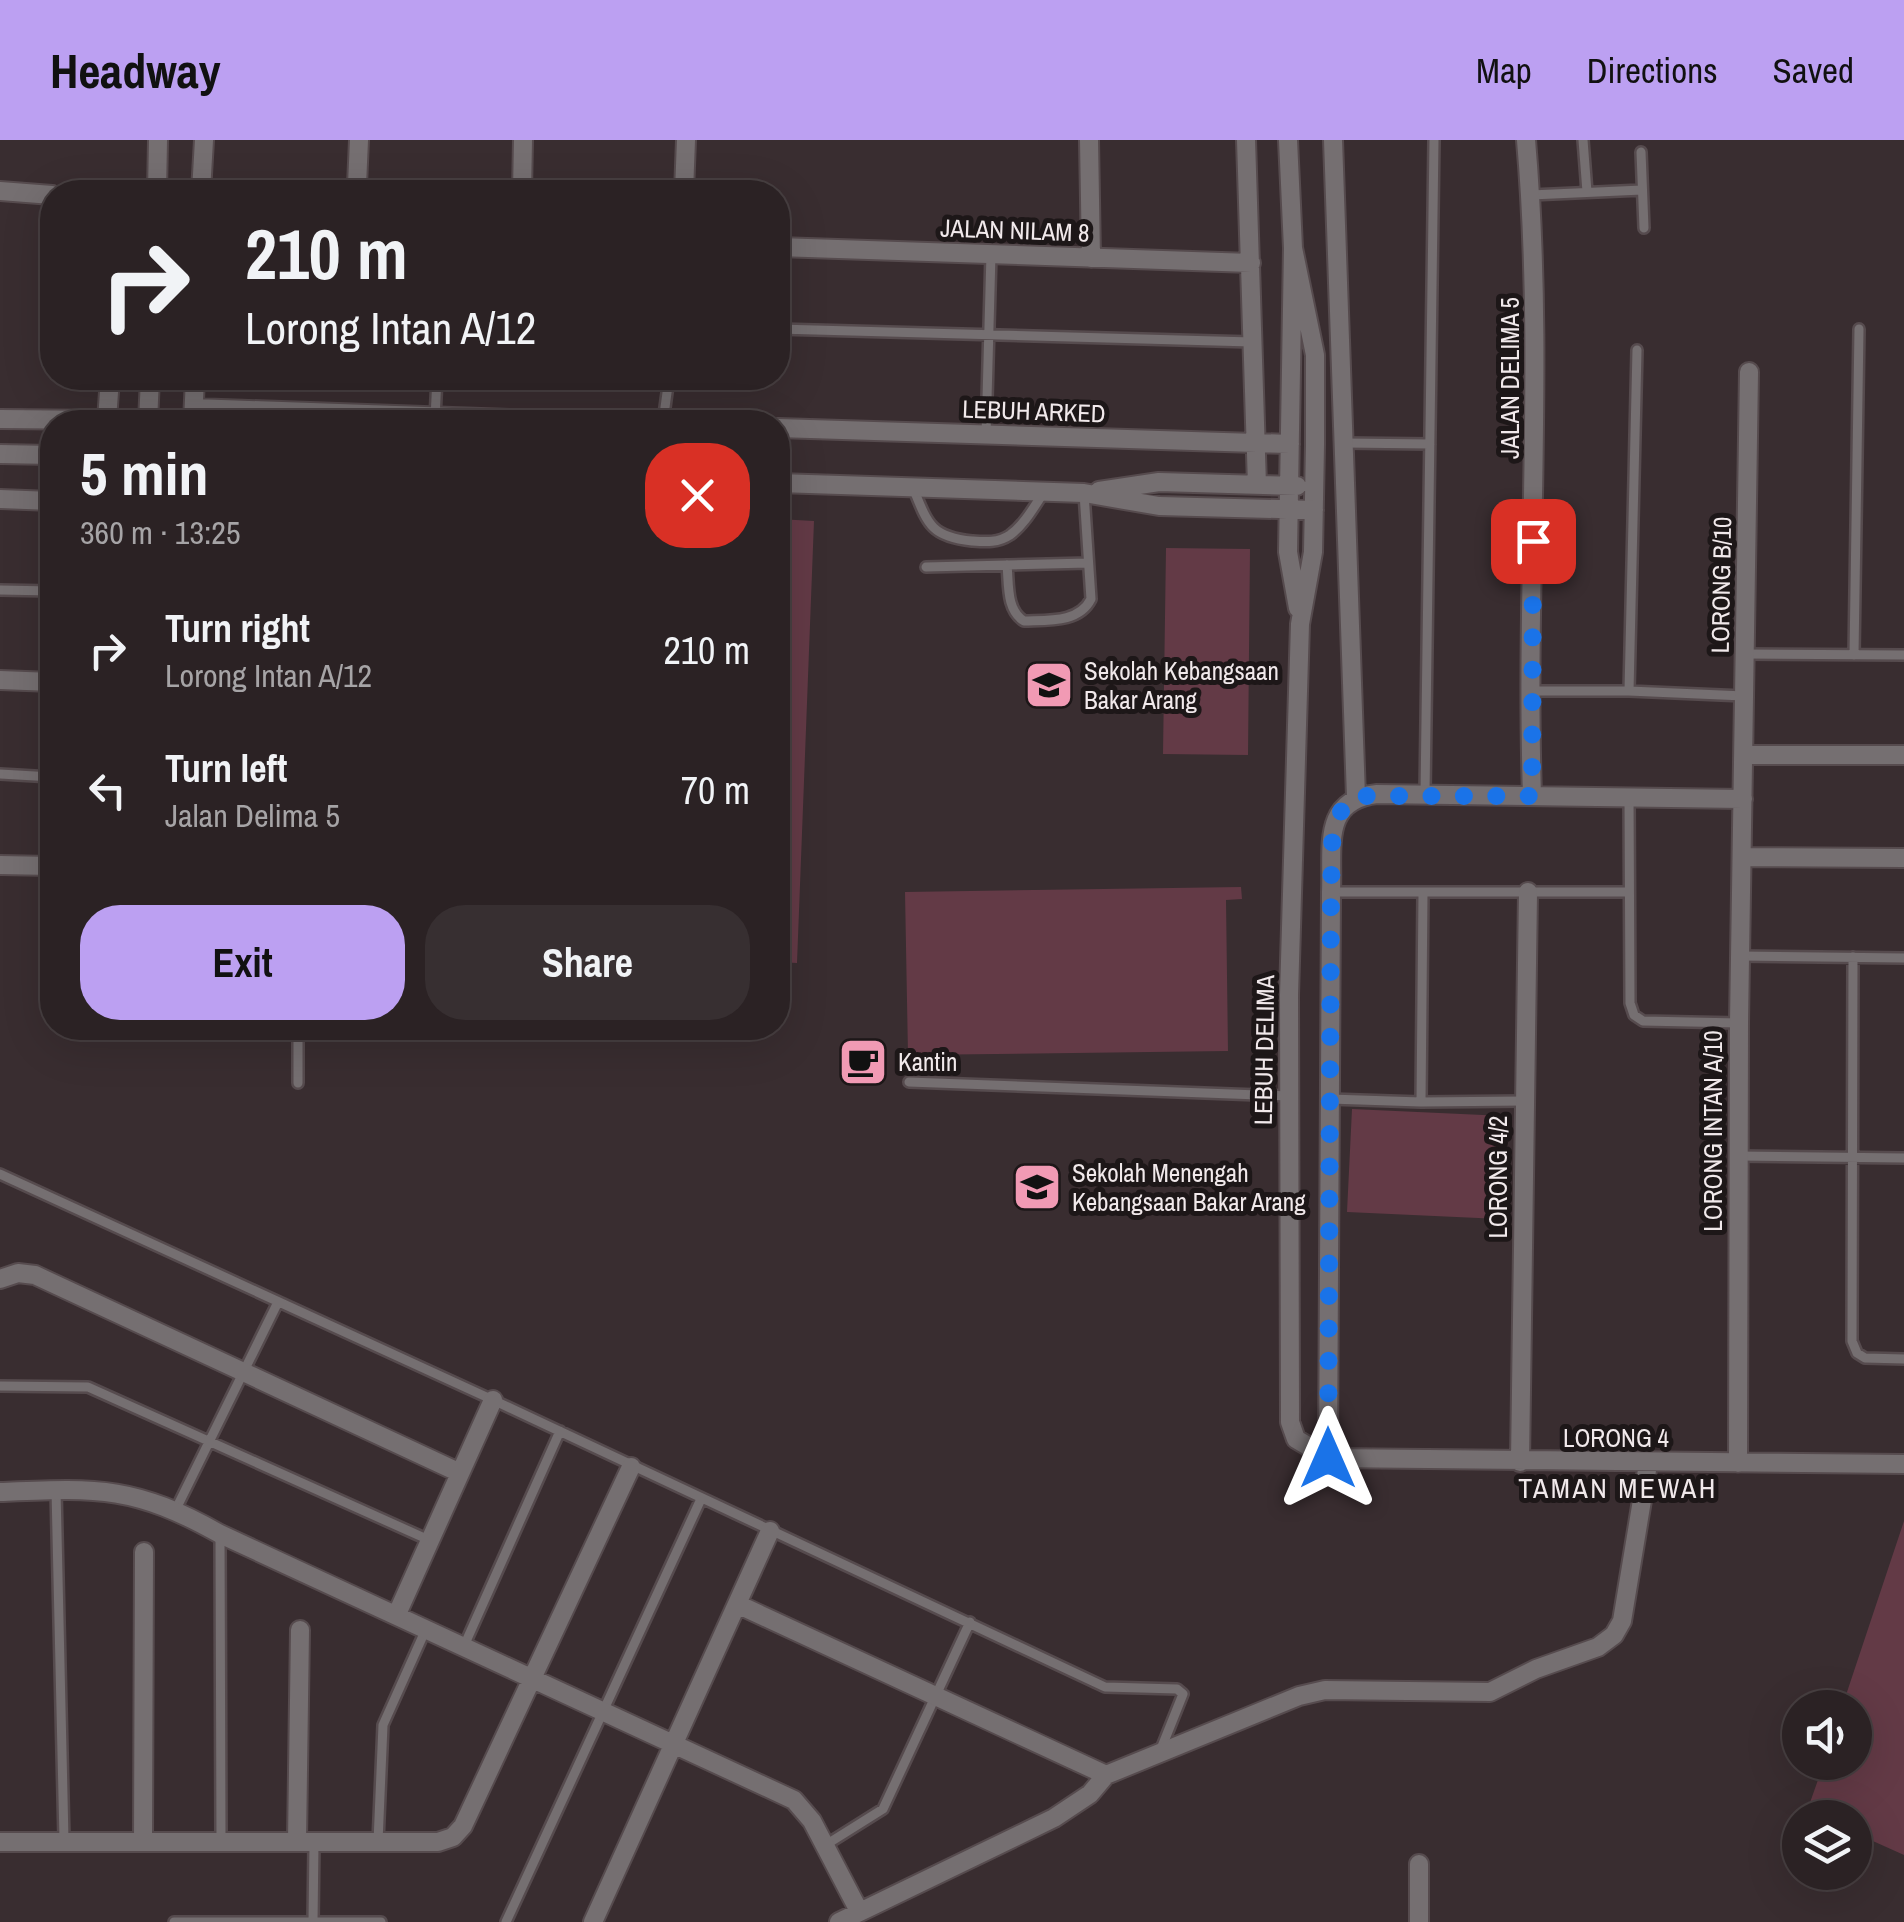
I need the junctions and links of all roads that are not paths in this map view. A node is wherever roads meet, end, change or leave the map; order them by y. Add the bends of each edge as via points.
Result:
1 (158, 140) edge
2 (204, 140) edge
3 (359, 140) edge
4 (523, 140) edge
5 (686, 140) edge
6 (1089, 140) edge
7 (1246, 140) edge
8 (1288, 140) edge
9 (1333, 140) edge
10 (1434, 140) edge
11 (1526, 140) edge
12 (1583, 140) edge
13 (1641, 152) dead end
14 (158, 180) edge
15 (202, 180) edge
16 (357, 180) edge
17 (522, 180) edge
18 (684, 180) edge
19 (1642, 190) junction
20 (0, 191) edge
21 (1587, 192) junction
22 (40, 193) edge
23 (1531, 195) junction
24 (1644, 228) dead end
25 (790, 247) edge
26 (1293, 248) junction
27 (991, 254) junction
28 (1091, 258) junction
29 (1251, 263) junction
30 (790, 329) edge
31 (1859, 329) dead end
32 (989, 335) junction
33 (1252, 342) junction
34 (1636, 350) dead end
35 (1749, 372) dead end
36 (0, 419) edge
37 (40, 419) edge
38 (790, 428) edge
39 (986, 434) junction
40 (1255, 442) junction
41 (1342, 443) junction
42 (1290, 444) junction
43 (1430, 444) junction
44 (0, 454) edge
45 (40, 455) edge
46 (790, 484) edge
47 (1258, 484) junction
48 (1289, 485) junction
49 (1314, 486) junction
50 (914, 490) junction
51 (1044, 492) junction
52 (1084, 493) junction
53 (0, 499) edge
54 (40, 501) edge
55 (1288, 510) junction
56 (1314, 510) junction
57 (1088, 563) junction
58 (1006, 565) junction
59 (926, 567) dead end
60 (0, 590) edge
61 (40, 591) edge
62 (1300, 624) junction
63 (1745, 654) junction
64 (1854, 655) junction
65 (1904, 655) edge
66 (0, 680) edge
67 (40, 682) edge
68 (1629, 690) junction
69 (1530, 692) junction
70 (1744, 696) junction
71 (1744, 755) junction
72 (1904, 755) edge
73 (0, 774) edge
74 (40, 776) edge
75 (1425, 794) junction
76 (1356, 796) junction
77 (1532, 796) junction
78 (1630, 796) junction
79 (1743, 799) junction
80 (1743, 857) junction
81 (1904, 858) edge
82 (0, 865) edge
83 (40, 866) edge
84 (1331, 892) junction
85 (1423, 892) junction
86 (1528, 892) junction
87 (1628, 892) junction
88 (1740, 956) junction
89 (1853, 957) junction
90 (1904, 958) edge
91 (1739, 1023) junction
92 (298, 1040) edge
93 (909, 1082) dead end
94 (298, 1083) dead end
95 (1288, 1096) junction
96 (1330, 1098) junction
97 (1524, 1100) junction
98 (1421, 1102) junction
99 (1738, 1156) junction
100 (1854, 1157) junction
101 (1904, 1158) edge
102 (0, 1174) edge
103 (0, 1279) edge
104 (278, 1302) junction
105 (1904, 1359) edge
106 (242, 1370) junction
107 (0, 1386) edge
108 (492, 1400) junction
109 (560, 1431) junction
110 (208, 1440) junction
111 (1328, 1458) junction
112 (1520, 1462) junction
113 (1738, 1463) junction
114 (1648, 1464) junction
115 (1904, 1464) edge
116 (630, 1467) junction
117 (458, 1472) junction
118 (56, 1490) junction
119 (0, 1492) edge
120 (701, 1499) junction
121 (176, 1509) junction
122 (770, 1530) junction
123 (220, 1534) junction
124 (429, 1540) junction
125 (144, 1552) dead end
126 (737, 1604) junction
127 (396, 1614) junction
128 (970, 1622) junction
129 (426, 1629) junction
130 (300, 1630) dead end
131 (464, 1646) junction
132 (532, 1679) junction
133 (934, 1694) junction
134 (602, 1713) junction
135 (673, 1746) junction
136 (1160, 1753) junction
137 (1106, 1775) junction
138 (64, 1840) junction
139 (221, 1841) junction
140 (0, 1842) edge
141 (143, 1842) junction
142 (305, 1842) junction
143 (378, 1844) junction
144 (824, 1846) junction
145 (1419, 1864) dead end
146 (859, 1911) junction
147 (313, 1921) edge
148 (174, 1922) edge
149 (382, 1922) edge
150 (506, 1922) edge
151 (593, 1922) edge
152 (839, 1922) edge
153 (1419, 1922) edge

1 - 14 street
2 - 15 street
3 - 16 street
4 - 17 street
5 - 18 street
6 - 28 street
7 - 29 street
8 - 26 street, LEBUH DELIMA
9 - 41 street
10 - 43 lane
11 - 23 street, JALAN DELIMA 5
12 - 21 lane
13 - 19 lane
19 - 21 lane
19 - 24 lane
20 - 22 street
21 - 23 lane
23 - 69 street, JALAN DELIMA 5 via 1536,353
25 - 27 street, JALAN NILAM 8
26 - 42 street, LEBUH DELIMA
26 - 49 street, LEBUH DELIMA via 1315,355
27 - 28 street, JALAN NILAM 8
27 - 32 lane
28 - 29 street, JALAN NILAM 8
29 - 33 street
30 - 32 lane
31 - 64 lane
32 - 33 lane
32 - 39 lane
33 - 40 street
34 - 68 lane
35 - 63 street, LORONG B/10
36 - 37 street
38 - 39 street, LEBUH ARKED
39 - 40 street, LEBUH ARKED
40 - 42 street, LEBUH ARKED
40 - 47 street
41 - 43 lane
41 - 76 street
42 - 48 street, LEBUH DELIMA
43 - 75 lane
44 - 45 street
46 - 50 street
47 - 48 street
47 - 52 street via 1159,482
48 - 49 street
48 - 55 street, LEBUH DELIMA
49 - 56 street, LEBUH DELIMA
50 - 51 street
50 - 51 lane via 936,531 990,542 1019,527
51 - 52 street
52 - 55 street via 1159,506
52 - 57 lane
53 - 54 street
55 - 56 street
55 - 62 street, LEBUH DELIMA
56 - 62 street, LEBUH DELIMA
57 - 58 lane
57 - 58 lane via 1086,608 1073,616 1024,621 1011,605
58 - 59 lane
60 - 61 lane
62 - 95 street, LEBUH DELIMA
63 - 64 lane
63 - 70 street, LORONG B/10
64 - 65 lane
66 - 67 street
68 - 69 lane
68 - 70 lane
69 - 77 street, JALAN DELIMA 5
70 - 71 street, LORONG B/10
71 - 72 street
71 - 79 street, LORONG B/10
73 - 74 lane
75 - 76 street
75 - 77 street
76 - 84 street via 1336,818
77 - 78 street
78 - 79 street
78 - 87 lane
79 - 80 street, LORONG INTAN A/10
80 - 81 street
80 - 88 street, LORONG INTAN A/10
82 - 83 street
84 - 85 lane
84 - 96 street
85 - 86 lane
85 - 98 lane
86 - 87 lane
86 - 97 street, LORONG 4/2
87 - 91 lane via 1634,1015 1643,1021
88 - 89 lane
88 - 91 street, LORONG INTAN A/10
89 - 90 lane
89 - 100 lane
91 - 99 street, LORONG INTAN A/10
92 - 94 lane
93 - 95 lane
95 - 111 street, LEBUH DELIMA via 1290,1422 1296,1438
96 - 98 lane
96 - 111 street
97 - 98 lane
97 - 112 street, LORONG 4/2
99 - 100 lane
99 - 113 street, LORONG INTAN A/10
100 - 101 lane
100 - 105 lane via 1852,1341 1865,1358
102 - 104 lane
103 - 106 street via 36,1274
104 - 106 lane
104 - 108 lane
106 - 110 lane
106 - 117 street
107 - 110 lane via 88,1387
108 - 109 lane
108 - 117 street
109 - 116 lane
109 - 131 lane
110 - 121 lane
110 - 124 lane
111 - 112 street, LORONG 4
112 - 114 street, LORONG 4
113 - 114 street, LORONG 4
113 - 115 street, LORONG 4
114 - 136 street via 1622,1621 1598,1647 1490,1692 1351,1688 1299,1696
116 - 120 lane
116 - 132 street
117 - 124 street
118 - 119 street
118 - 121 street via 107,1490
118 - 138 lane
120 - 122 lane
120 - 134 lane
121 - 123 street
122 - 126 street
122 - 128 lane
123 - 127 street
123 - 139 lane
124 - 127 street
125 - 141 street
126 - 133 street
126 - 135 street
127 - 129 street
128 - 133 lane
128 - 136 lane via 1104,1687 1178,1689 1183,1694
129 - 131 street
129 - 143 lane via 380,1740
130 - 142 street
131 - 132 street
132 - 134 street
132 - 143 street via 453,1837
133 - 137 street
133 - 144 lane via 883,1809
134 - 135 street
134 - 150 lane
135 - 144 street via 794,1800
135 - 151 street
136 - 137 street
137 - 146 street via 1054,1818
138 - 140 street
138 - 141 street
139 - 141 street
139 - 142 street
142 - 143 street
142 - 147 lane
144 - 146 street
145 - 153 street
146 - 152 street
147 - 148 lane
147 - 149 lane

